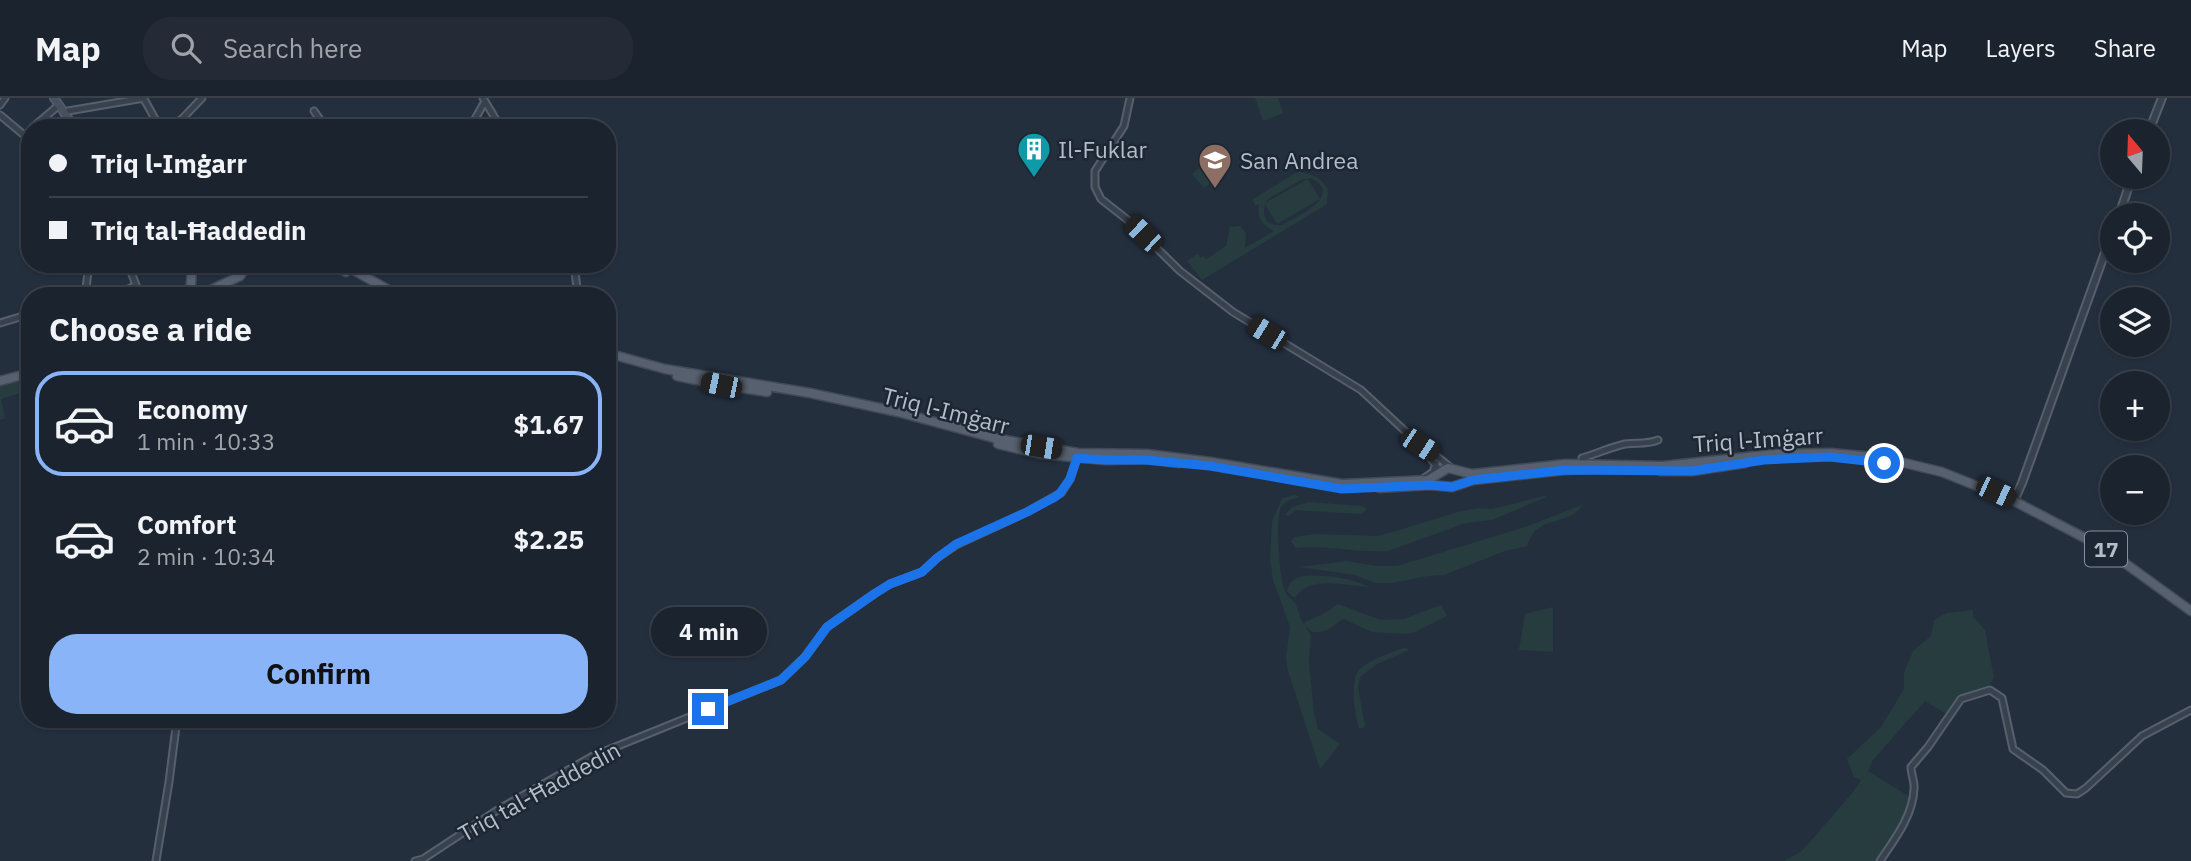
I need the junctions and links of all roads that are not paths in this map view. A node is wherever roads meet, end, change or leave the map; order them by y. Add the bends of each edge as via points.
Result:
1 (5, 98) edge
2 (144, 98) edge
3 (202, 98) edge
4 (1130, 98) edge
5 (2162, 98) edge
6 (58, 100) edge
7 (484, 101) edge
8 (0, 106) edge
9 (314, 111) dead end
10 (0, 115) edge
11 (66, 115) junction
12 (40, 119) edge
13 (63, 119) edge
14 (69, 119) edge
15 (155, 119) edge
16 (182, 119) edge
17 (320, 119) edge
18 (475, 119) edge
19 (495, 119) edge
20 (2154, 119) edge
21 (21, 127) edge
22 (2100, 266) edge
23 (192, 273) edge
24 (242, 273) edge
25 (348, 273) edge
26 (359, 273) edge
27 (191, 285) edge
28 (217, 287) edge
29 (373, 287) edge
30 (384, 287) edge
31 (21, 317) edge
32 (0, 323) edge
33 (616, 357) edge
34 (616, 357) edge
35 (21, 375) edge
36 (0, 381) edge
37 (1658, 440) dead end
38 (1420, 445) junction
39 (1077, 458) junction
40 (1436, 463) junction
41 (1582, 464) junction
42 (1455, 470) junction
43 (1441, 473) junction
44 (1421, 480) junction
45 (1444, 485) junction
46 (1455, 485) junction
47 (2014, 501) junction
48 (2191, 613) edge
49 (2191, 710) edge
50 (176, 728) edge
51 (426, 859) edge
52 (156, 861) edge
53 (415, 861) edge
54 (1880, 861) edge

1 - 8 street
2 - 11 street
2 - 15 street
3 - 16 street
4 - 38 street via 1124,126 1095,171 1101,199 1233,312 1361,390
5 - 20 street
6 - 11 main road
6 - 12 street
7 - 18 street
7 - 19 street
9 - 17 street
10 - 21 street
11 - 13 street
11 - 14 main road
22 - 47 street
23 - 27 main road
24 - 28 main road
25 - 29 main road
26 - 30 main road
31 - 32 street
33 - 39 main road, Triq l-Imġarr / 17 via 721,385 810,397 1039,454
34 - 44 main road, Triq l-Imġarr / 17 via 861,403 994,438 1078,453 1211,461 1342,484
35 - 36 main road
37 - 41 street via 1623,445 1582,458
38 - 40 street
38 - 42 street
39 - 45 main road, Triq l-Imġarr / 17 via 1210,466 1342,489
39 - 51 street, Triq tal-Ħaddedin via 1060,493 956,544 922,572 874,594 827,627 781,680 593,756 499,809
40 - 43 street
40 - 44 street via 1433,472
41 - 42 main road, Triq l-Imġarr / 17 via 1472,474
41 - 47 main road, Triq l-Imġarr / 17 via 1663,466 1775,454 1849,454 1942,472
42 - 43 main road, Triq l-Imġarr / 17
42 - 46 main road via 1459,477
43 - 44 main road, Triq l-Imġarr / 17
43 - 45 main road
45 - 46 main road, Triq l-Imġarr
46 - 48 main road, Triq l-Imġarr / 17 via 1565,470 1692,471 1764,460 1830,457 1884,463 1939,476 2032,514 2104,554
47 - 48 main road, Triq l-Imġarr / 17 via 2104,548
49 - 54 street via 2145,734 2086,788 2072,795 2013,749 1999,695 1990,690 1963,698 1911,767 1913,797
50 - 52 street
51 - 53 street, Triq tal-Ħaddedin

